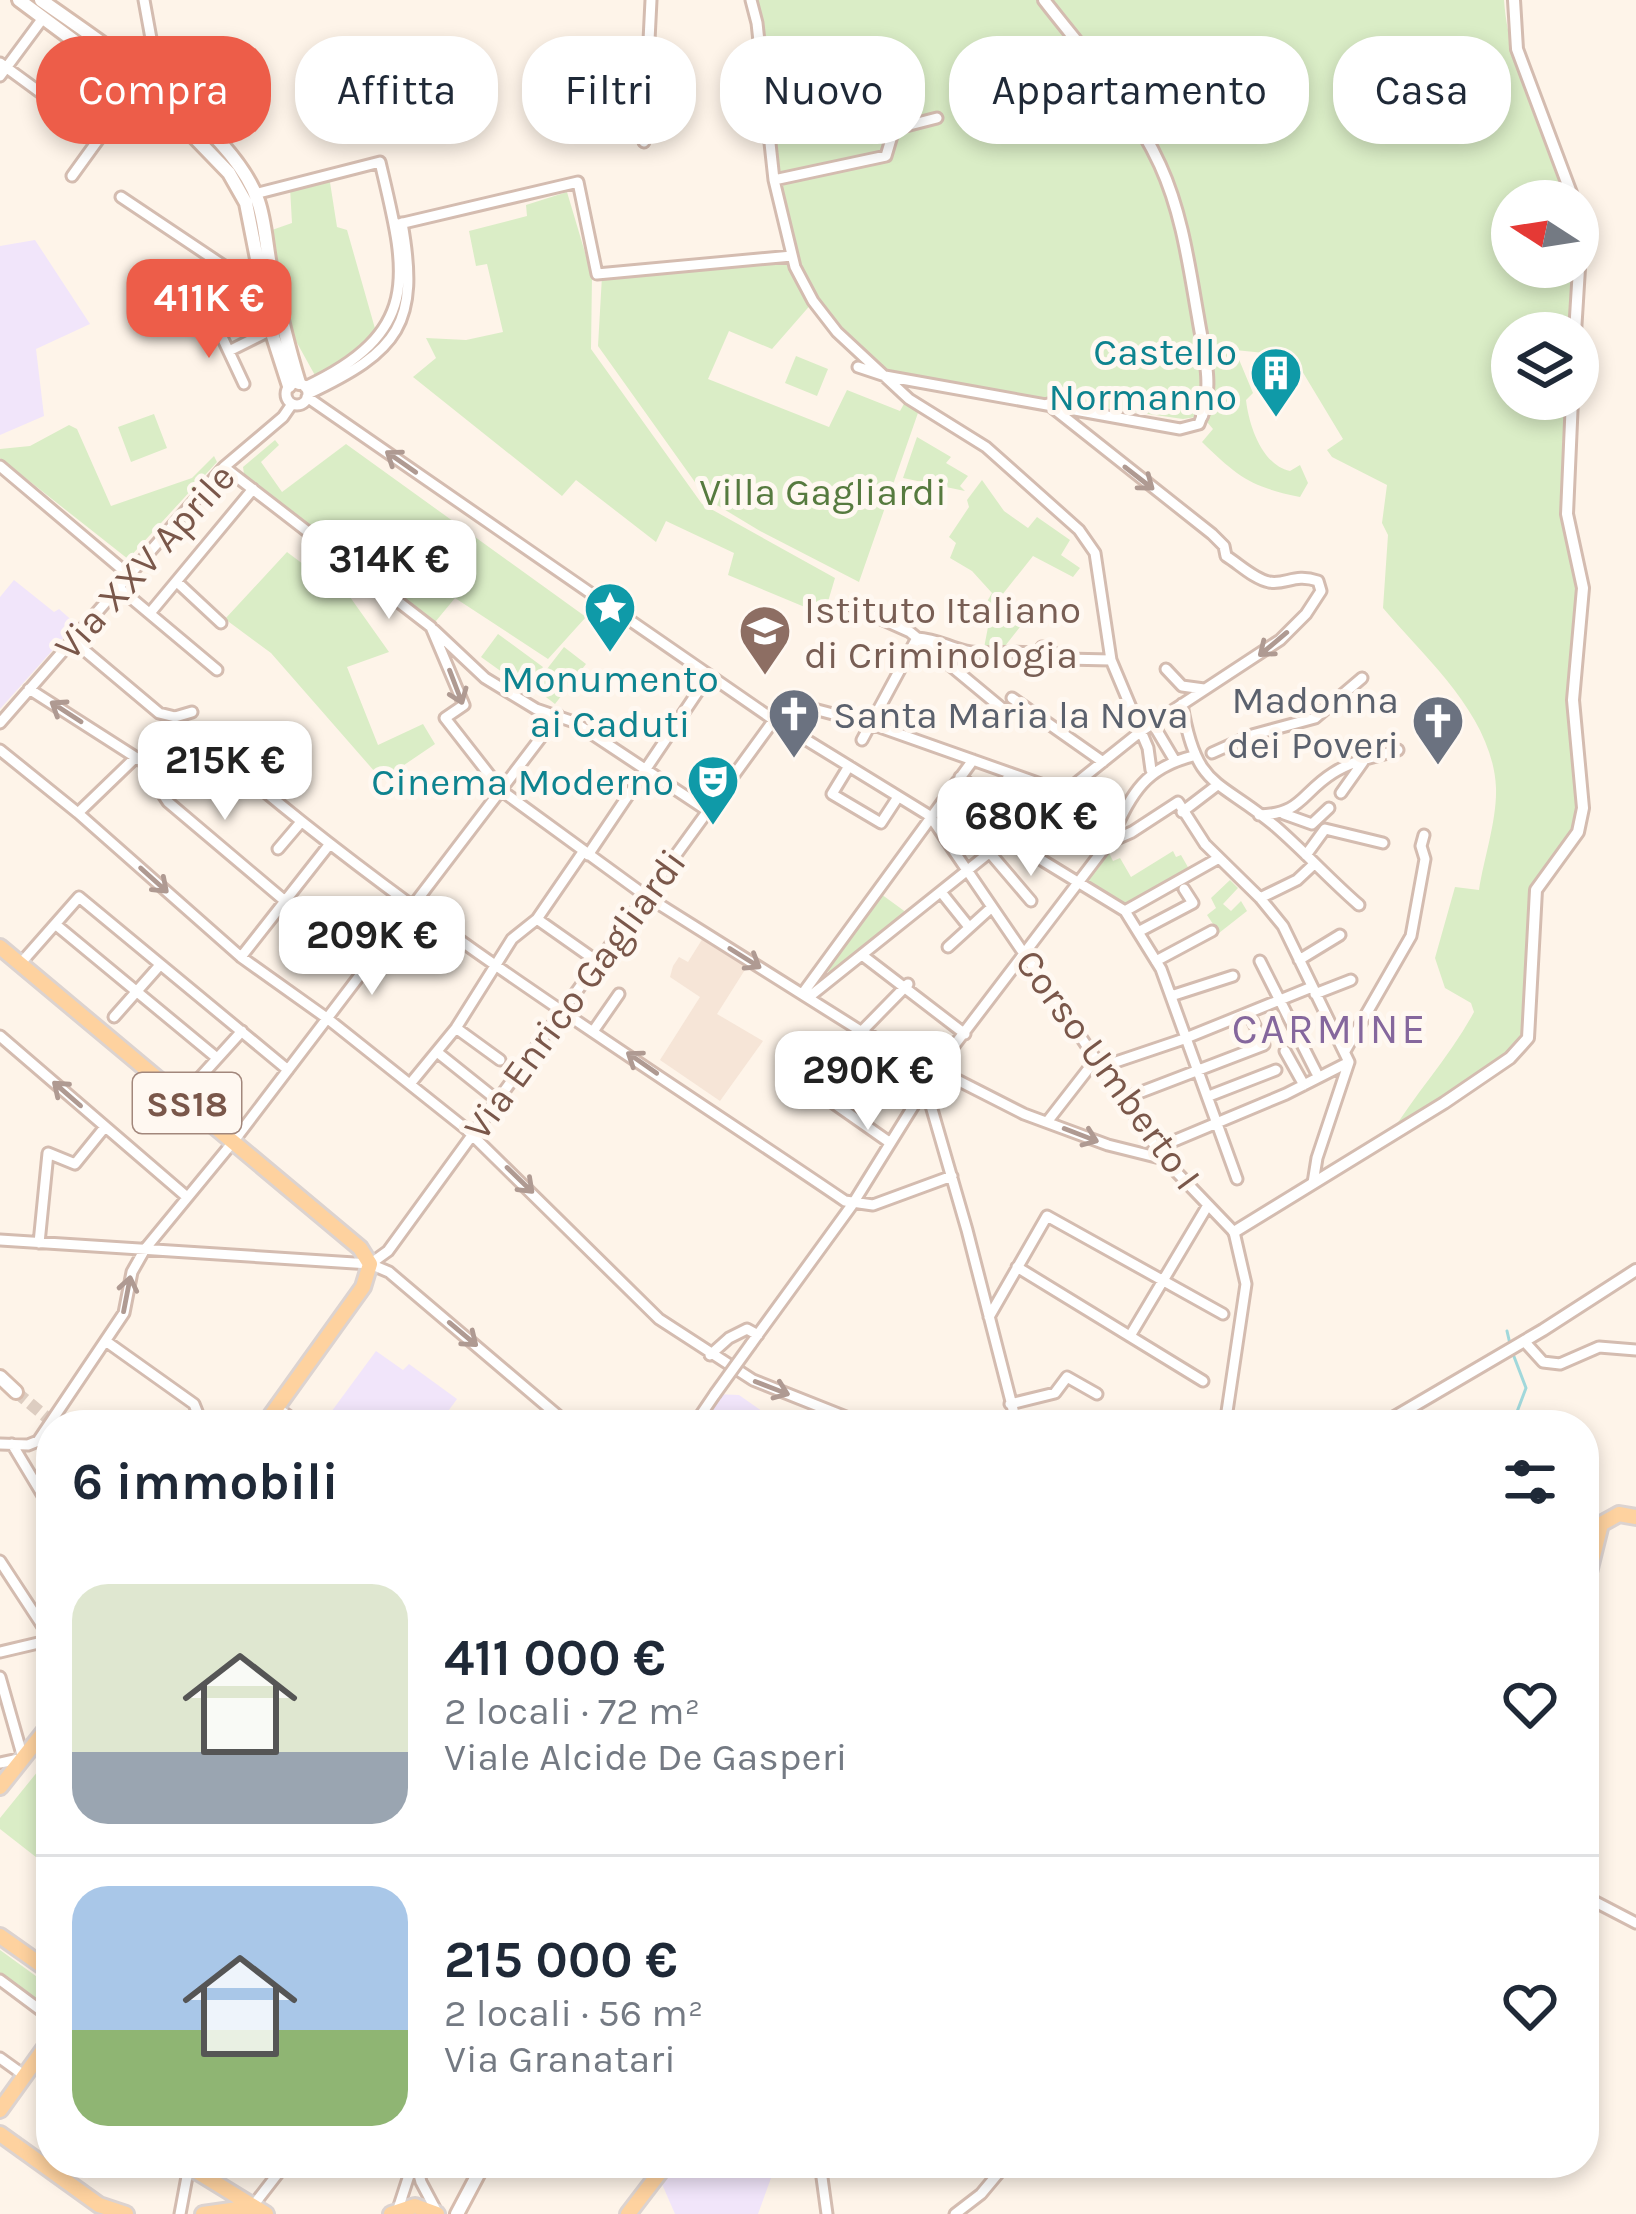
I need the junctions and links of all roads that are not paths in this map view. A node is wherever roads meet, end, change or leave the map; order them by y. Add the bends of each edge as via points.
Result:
1 (20, 0) edge
2 (41, 0) edge
3 (144, 0) edge
4 (651, 0) edge
5 (751, 0) edge
6 (1043, 0) edge
7 (1514, 0) edge
8 (43, 18) junction
9 (68, 36) edge
10 (90, 36) edge
11 (151, 36) edge
12 (649, 36) edge
13 (2, 68) edge
14 (36, 90) edge
15 (937, 118) dead end
16 (95, 144) edge
17 (204, 144) edge
18 (219, 144) edge
19 (72, 176) dead end
20 (774, 180) junction
21 (1566, 180) edge
22 (255, 194) junction
23 (121, 197) dead end
24 (399, 224) junction
25 (792, 256) junction
26 (259, 267) junction
27 (214, 320) dead end
28 (272, 330) junction
29 (229, 351) junction
30 (858, 367) dead end
31 (885, 376) junction
32 (244, 384) dead end
33 (302, 389) junction
34 (292, 404) junction
35 (1048, 404) junction
36 (1202, 416) joint
37 (1572, 420) edge
38 (0, 466) edge
39 (224, 467) junction
40 (253, 489) junction
41 (129, 575) junction
42 (177, 582) junction
43 (118, 587) junction
44 (854, 607) dead end
45 (150, 613) junction
46 (221, 622) dead end
47 (431, 627) junction
48 (917, 638) junction
49 (71, 639) junction
50 (1112, 660) junction
51 (1166, 669) dead end
52 (217, 670) dead end
53 (709, 675) junction
54 (1362, 679) dead end
55 (29, 689) junction
56 (1204, 689) junction
57 (1012, 698) dead end
58 (1182, 704) junction
59 (1004, 710) dead end
60 (192, 712) dead end
61 (558, 715) junction
62 (774, 720) junction
63 (0, 723) edge
64 (871, 724) junction
65 (1153, 724) junction
66 (1140, 732) junction
67 (862, 740) dead end
68 (0, 750) edge
69 (1398, 750) dead end
70 (1212, 753) dead end
71 (1193, 756) junction
72 (1366, 758) junction
73 (973, 760) junction
74 (1175, 760) junction
75 (139, 761) junction
76 (1103, 762) junction
77 (849, 766) junction
78 (646, 769) junction
79 (1151, 770) junction
80 (1010, 773) junction
81 (960, 777) junction
82 (1216, 786) junction
83 (502, 791) junction
84 (949, 793) junction
85 (1066, 793) junction
86 (1341, 793) dead end
87 (898, 797) junction
88 (996, 802) junction
89 (1180, 807) junction
90 (1329, 808) dead end
91 (708, 811) junction
92 (78, 813) junction
93 (1284, 814) junction
94 (1259, 815) junction
95 (930, 817) junction
96 (301, 822) junction
97 (1025, 824) junction
98 (1424, 835) dead end
99 (1010, 837) junction
100 (1108, 842) junction
101 (1383, 843) dead end
102 (328, 845) junction
103 (278, 849) dead end
104 (990, 853) junction
105 (586, 854) junction
106 (1220, 858) junction
107 (1310, 860) junction
108 (967, 871) junction
109 (1078, 883) junction
110 (1184, 889) dead end
111 (941, 892) junction
112 (646, 896) junction
113 (1260, 898) junction
114 (285, 901) junction
115 (1031, 901) dead end
116 (1359, 905) dead end
117 (412, 908) junction
118 (992, 908) junction
119 (1125, 910) junction
120 (537, 919) junction
121 (56, 924) junction
122 (969, 927) junction
123 (1212, 931) dead end
124 (1138, 932) junction
125 (1340, 935) dead end
126 (948, 947) dead end
127 (1, 950) edge
128 (862, 955) junction
129 (1025, 955) junction
130 (241, 957) junction
131 (1156, 961) junction
132 (1260, 961) dead end
133 (1299, 961) junction
134 (598, 962) junction
135 (494, 963) junction
136 (20, 964) junction
137 (160, 965) junction
138 (1233, 976) dead end
139 (1351, 980) dead end
140 (905, 987) junction
141 (1313, 990) junction
142 (136, 991) junction
143 (619, 994) dead end
144 (806, 995) junction
145 (1171, 996) junction
146 (1280, 1001) junction
147 (563, 1010) junction
148 (1250, 1013) junction
149 (114, 1017) dead end
150 (328, 1019) junction
151 (456, 1028) junction
152 (594, 1030) junction
153 (242, 1031) junction
154 (862, 1031) junction
155 (965, 1034) junction
156 (0, 1036) edge
157 (1188, 1037) junction
158 (1285, 1051) dead end
159 (437, 1052) junction
160 (1347, 1057) junction
161 (217, 1058) junction
162 (500, 1060) dead end
163 (1098, 1063) junction
164 (937, 1068) junction
165 (1200, 1069) junction
166 (288, 1070) junction
167 (1276, 1070) dead end
168 (1316, 1072) dead end
169 (194, 1084) dead end
170 (410, 1084) junction
171 (1304, 1084) junction
172 (925, 1085) junction
173 (1209, 1096) junction
174 (1123, 1099) junction
175 (497, 1100) junction
176 (832, 1102) dead end
177 (1218, 1122) junction
178 (1047, 1123) junction
179 (105, 1127) junction
180 (472, 1135) junction
181 (233, 1142) junction
182 (889, 1142) junction
183 (1156, 1148) junction
184 (1164, 1159) junction
185 (952, 1176) junction
186 (1237, 1179) dead end
187 (1313, 1183) junction
188 (187, 1197) junction
189 (852, 1205) junction
190 (1208, 1205) junction
191 (1234, 1232) junction
192 (0, 1240) edge
193 (39, 1243) junction
194 (145, 1249) junction
195 (370, 1264) junction
196 (1017, 1267) junction
197 (1636, 1270) edge
198 (1163, 1280) junction
199 (1223, 1314) dead end
200 (988, 1317) junction
201 (1130, 1336) junction
202 (755, 1340) junction
203 (1524, 1341) junction
204 (107, 1342) junction
205 (1636, 1350) edge
206 (710, 1355) junction
207 (0, 1377) edge
208 (1203, 1381) dead end
209 (16, 1392) tunnel mouth
210 (1097, 1394) dead end
211 (1010, 1404) junction
212 (276, 1407) junction
213 (60, 1410) edge
214 (196, 1410) edge
215 (274, 1410) edge
216 (280, 1410) edge
217 (551, 1410) edge
218 (704, 1410) edge
219 (828, 1410) edge
220 (1012, 1410) edge
221 (1227, 1410) edge
222 (1407, 1410) edge
223 (36, 1442) edge
224 (6, 1444) edge
225 (36, 1487) edge
226 (1636, 1517) edge
227 (1599, 1532) edge
228 (0, 1561) edge
229 (36, 1617) edge
230 (36, 1644) edge
231 (0, 1652) edge
232 (0, 1677) edge
233 (2, 1697) edge
234 (36, 1742) edge
235 (23, 1758) junction
236 (0, 1763) edge
237 (0, 1787) edge
238 (1599, 1904) edge
239 (1636, 1923) edge
240 (0, 1936) edge
241 (36, 1961) edge
242 (0, 1981) edge
243 (36, 2006) edge
244 (0, 2058) edge
245 (36, 2060) edge
246 (25, 2076) junction
247 (0, 2110) edge
248 (0, 2134) edge
249 (36, 2155) edge
250 (69, 2178) edge
251 (185, 2178) edge
252 (208, 2178) edge
253 (278, 2178) edge
254 (408, 2178) edge
255 (420, 2178) edge
256 (476, 2178) edge
257 (656, 2178) edge
258 (822, 2178) edge
259 (994, 2178) edge
260 (259, 2211) edge
261 (393, 2213) edge
262 (126, 2214) edge
263 (180, 2214) edge
264 (202, 2214) edge
265 (438, 2214) edge
266 (457, 2214) edge
267 (628, 2214) edge
268 (826, 2214) edge
269 (955, 2214) edge

1 - 8 main road
2 - 10 main road
3 - 11 street
4 - 12 street
5 - 20 street
6 - 36 street via 1126,105 1161,166 1186,241 1206,366
7 - 21 street via 1517,49
8 - 9 main road
8 - 13 street
13 - 14 street
15 - 20 street via 894,129 886,156
16 - 19 street
17 - 26 main road via 246,202
18 - 22 main road
20 - 25 street
22 - 24 street via 380,162
22 - 33 main road
23 - 26 street via 236,274
24 - 25 street via 578,182 597,274
24 - 33 street, Via XXV Aprile via 410,277 402,323 348,375
25 - 31 street via 837,332
26 - 28 main road
27 - 29 street
28 - 29 street
28 - 33 main road
29 - 32 street
30 - 31 street
31 - 35 street
31 - 50 street via 986,448 1078,530 1095,554
33 - 34 street, Via XXV Aprile
33 - 34 street via 286,395
53 -> 33 street, Corso Umberto I
34 - 39 street, Via XXV Aprile
35 - 36 street via 1180,429
35 -> 56 street via 1258,578 1318,581 1316,602 1280,640
37 - 187 street via 1567,514 1583,589 1573,700 1583,808 1578,832 1534,900 1528,1038 1444,1103
38 - 41 street
39 - 40 street
39 - 41 street, Via XXV Aprile
40 - 42 street
40 - 47 street
41 - 43 street, Via XXV Aprile
42 - 45 street
42 - 46 street
43 - 45 street
43 - 49 street, Via XXV Aprile
44 - 48 street
45 - 52 street
47 - 61 street via 484,678
47 -> 83 street via 464,705 445,718
48 - 50 street via 964,651
48 - 59 street
48 - 64 street
49 - 55 street, Via XXV Aprile
49 - 60 street via 159,713
50 - 66 street
51 - 56 street via 1182,686
53 - 62 street, Corso Umberto I
53 - 78 street
54 - 70 street via 1315,718
55 - 63 street, Via XXV Aprile
75 -> 55 street
56 - 58 street
57 - 76 street
58 - 65 street
58 - 71 street
61 - 78 street
61 - 83 street
62 - 64 street, Via Enrico Gagliardi via 787,703
62 - 77 street, Corso Umberto I
62 - 91 street, Via Enrico Gagliardi
64 - 67 street
64 - 73 street
65 - 66 street
65 - 74 street
66 - 76 street
66 - 79 street
68 - 92 street
69 - 72 street
71 - 74 street
71 - 82 street
72 - 86 street
72 - 93 street via 1331,774
73 - 80 street
73 - 81 street
74 - 79 street
75 - 92 street
75 - 96 street via 186,782 252,781
75 - 114 street via 169,802
76 - 85 street
77 - 87 street, Corso Umberto I
77 - 87 street via 832,794 881,823
78 - 91 street
78 - 105 street
79 - 100 street
80 - 85 street
80 - 88 street
81 - 84 street
81 - 88 street
82 - 89 street
82 - 94 street
83 - 105 street
83 - 117 street
84 - 95 street
84 - 99 street
85 - 97 street
87 - 95 street, Corso Umberto I
88 - 97 street
89 - 100 street
89 - 106 street
90 - 93 street via 1312,824
91 - 112 street, Via Enrico Gagliardi
92 -> 130 street
93 - 94 street
94 - 107 street
95 - 108 street, Corso Umberto I
95 - 144 street
96 - 102 street
96 - 103 street
97 - 99 street
98 - 160 street via 1411,936
99 - 104 street
99 - 109 street
100 - 109 street
101 - 107 street via 1325,829
102 - 114 street
102 - 117 street
104 - 108 street
104 - 115 street
105 - 112 street
105 - 120 street
106 - 113 street
106 - 119 street
107 - 113 street via 1297,880
107 - 116 street
108 - 111 street
108 - 118 street, Corso Umberto I
109 - 119 street
109 - 129 street
110 - 124 street via 1193,903
111 - 122 street
111 - 128 street
112 - 134 street, Via Enrico Gagliardi
112 -> 144 street
113 - 133 street
114 - 130 street
117 - 135 street
117 - 150 street
118 - 122 street
118 - 129 street, Corso Umberto I
119 - 124 street
120 - 134 street
120 - 135 street
121 - 136 street
121 - 137 street via 79,897
121 - 142 street
122 - 126 street
123 - 131 street
124 - 131 street
125 - 133 street
127 - 136 main road, SS18
128 - 140 street
128 - 144 street
129 - 155 street
129 - 163 street, Corso Umberto I
130 - 150 street
131 - 145 street
132 - 146 street
133 - 141 street
134 - 147 street, Via Enrico Gagliardi
135 - 147 street
135 - 151 street
136 - 181 main road, SS18
137 - 142 street
137 - 153 street
138 - 145 street
139 - 141 street
140 - 154 street
140 - 155 street
141 - 146 street
141 - 160 street
142 - 149 street
142 - 161 street
143 - 152 street
144 - 154 street
145 - 157 street
146 - 148 street
146 - 168 street
147 - 152 street
147 - 175 street, Via Enrico Gagliardi
148 - 157 street
148 - 165 street via 1264,1046
150 - 166 street
150 - 170 street
151 - 159 street
151 - 162 street
189 -> 152 street
153 - 161 street
153 - 166 street
154 - 164 street
155 - 164 street
179 -> 156 street
157 - 163 street
157 - 165 street
158 - 171 street
159 - 170 street
159 - 175 street
160 - 171 street
160 - 187 street via 1350,1070
161 - 169 street
163 - 174 street, Corso Umberto I
163 - 178 street
164 - 172 street
164 - 178 street
165 - 173 street
165 - 174 street
166 - 181 street
167 - 173 street
170 - 180 street
171 - 177 street
172 - 182 street
172 - 185 street
173 - 177 street
174 - 183 street, Corso Umberto I
175 - 180 street, Via Enrico Gagliardi
176 - 182 street
177 - 183 street
177 - 186 street
178 -> 184 street
179 - 188 street
179 - 193 street via 74,1164 48,1153
180 - 195 street, Via Enrico Gagliardi via 388,1251
180 -> 206 street via 659,1319
181 - 188 street
181 - 195 main road, SS18
182 - 189 street
183 - 184 street, Corso Umberto I
184 - 190 street, Corso Umberto I
185 - 189 street
185 - 200 street
187 - 191 street
188 - 194 street
189 - 202 street
190 - 191 street, Corso Umberto I
190 - 198 street
191 - 221 street via 1246,1284
192 - 193 street
193 - 194 street
194 - 195 street
204 -> 194 street
195 - 212 main road via 363,1287
195 -> 217 street
196 - 198 street via 1047,1216
196 - 200 street
196 - 201 street
197 - 203 street
198 - 199 street
198 - 201 street
200 - 211 street
201 - 208 street
202 - 206 street via 747,1329
202 - 218 street, bridge
203 - 205 street via 1533,1356 1560,1364 1599,1347
203 - 222 street
204 - 213 street
204 - 214 street
206 -> 219 street
207 - 209 main road
210 - 211 street via 1067,1377 1054,1393
211 - 220 street
212 - 215 main road
212 - 216 street
223 - 224 street
224 - 225 street
226 - 227 main road via 1619,1514
228 - 229 street
230 - 231 street
232 - 233 street
233 - 235 street
234 - 235 main road
235 - 236 street
235 - 237 main road
238 - 239 street
240 - 241 main road
242 - 243 street
244 - 246 street
245 - 246 main road
246 - 247 main road
248 - 249 main road
250 - 262 main road via 100,2205
251 - 263 street
252 - 260 main road
253 - 260 street
254 - 261 street
255 - 265 street
256 - 266 main road
257 - 267 main road
258 - 268 street
259 - 269 street
260 - 264 main road
261 - 265 main road via 416,2206

